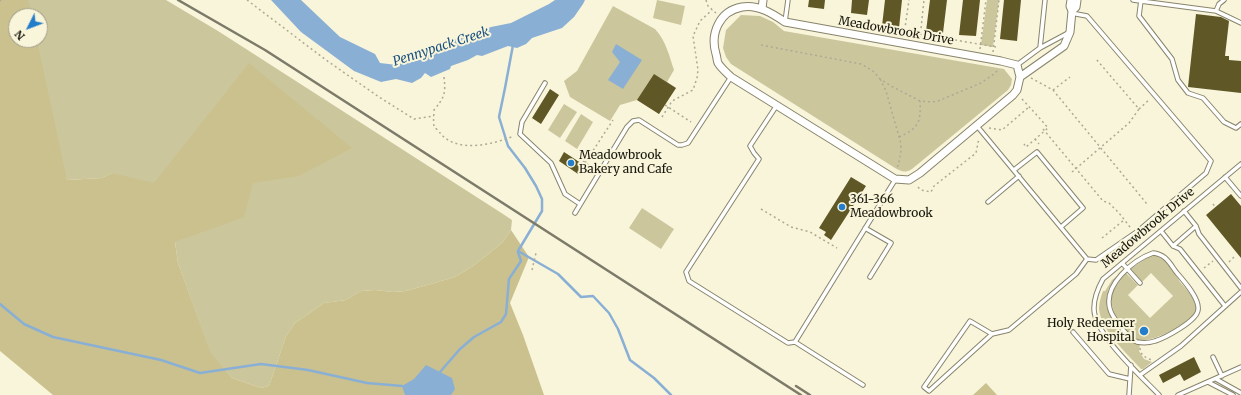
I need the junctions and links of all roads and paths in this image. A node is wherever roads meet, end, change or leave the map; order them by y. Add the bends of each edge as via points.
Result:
1 (247, 0) edge
2 (706, 0) edge
3 (763, 0) edge
4 (788, 0) edge
5 (909, 0) edge
6 (924, 0) edge
7 (986, 0) edge
8 (999, 0) edge
9 (1045, 0) edge
10 (1071, 0) edge
11 (1077, 0) edge
12 (1133, 0) edge
13 (1224, 0) edge
14 (1141, 1) edge
15 (749, 3) edge
16 (762, 9) junction
17 (712, 10) junction
18 (1216, 11) junction
19 (1072, 12) junction
20 (716, 13) dead end
21 (785, 22) junction
22 (1241, 23) edge
23 (905, 31) junction
24 (1070, 32) junction
25 (904, 35) dead end
26 (920, 38) dead end
27 (945, 39) dead end
28 (956, 40) dead end
29 (761, 45) dead end
30 (981, 45) junction
31 (995, 47) junction
32 (1040, 48) junction
33 (979, 57) junction
34 (1096, 59) dead end
35 (992, 60) junction
36 (1017, 65) junction
37 (999, 69) dead end
38 (1022, 76) junction
39 (444, 77) dead end
40 (731, 77) junction
41 (1070, 77) dead end
42 (880, 79) junction
43 (545, 83) dead end
44 (1053, 90) junction
45 (1022, 99) dead end
46 (1150, 99) dead end
47 (920, 102) junction
48 (665, 105) dead end
49 (777, 105) junction
50 (668, 107) junction
51 (1030, 107) junction
52 (1139, 109) junction
53 (434, 116) junction
54 (662, 117) dead end
55 (613, 120) dead end
56 (691, 122) dead end
57 (1241, 124) edge
58 (977, 125) junction
59 (989, 128) dead end
60 (1043, 129) dead end
61 (1045, 131) junction
62 (515, 136) dead end
63 (979, 136) dead end
64 (899, 137) junction
65 (1035, 139) junction
66 (1024, 144) dead end
67 (1039, 144) dead end
68 (1241, 164) edge
69 (897, 168) dead end
70 (594, 169) dead end
71 (1014, 170) junction
72 (1072, 172) dead end
73 (1019, 176) junction
74 (1225, 177) junction
75 (895, 179) junction
76 (918, 187) dead end
77 (1241, 196) edge
78 (988, 202) dead end
79 (580, 204) junction
80 (1147, 204) dead end
81 (1213, 204) dead end
82 (1216, 207) dead end
83 (762, 209) dead end
84 (1184, 211) junction
85 (575, 213) dead end
86 (1124, 220) junction
87 (1196, 226) junction
88 (1061, 227) junction
89 (1130, 227) dead end
90 (865, 228) junction
91 (1160, 231) junction
92 (1102, 238) dead end
93 (1173, 246) junction
94 (837, 248) dead end
95 (536, 253) dead end
96 (1235, 256) dead end
97 (1087, 259) junction
98 (1214, 260) dead end
99 (1229, 262) dead end
100 (1122, 263) junction
101 (532, 270) dead end
102 (1128, 270) junction
103 (1202, 270) dead end
104 (870, 277) dead end
105 (1140, 283) dead end
106 (1241, 288) edge
107 (1241, 292) edge
108 (1225, 306) junction
109 (1073, 332) dead end
110 (992, 334) junction
111 (795, 342) junction
112 (1141, 342) junction
113 (1213, 357) dead end
114 (1159, 362) junction
115 (1131, 365) junction
116 (1241, 367) edge
117 (1140, 375) junction
118 (1222, 376) junction
119 (1130, 379) junction
120 (1216, 379) junction
121 (1208, 382) junction
122 (862, 385) dead end
123 (1241, 394) edge
124 (1129, 395) edge
125 (1159, 395) edge
126 (1178, 395) edge
127 (1233, 395) edge

1 - 53 path via 326,60 402,111 414,118
2 - 17 path
3 - 16 street
4 - 21 lane
5 - 23 path
6 - 26 path
7 - 30 path
8 - 31 path
9 - 32 lane
10 - 19 street
11 - 19 street
12 - 14 lane
13 - 18 lane
14 - 18 lane
14 - 57 lane via 1139,16 1172,59 1178,80 1188,93 1203,98 1224,122 1236,128
15 - 16 street, Meadowbrook Drive
15 - 40 street, Meadowbrook Drive via 730,12 721,20 714,33 713,46 718,63
16 - 21 street, Meadowbrook Drive
17 - 20 path
17 - 50 path via 700,21 692,36 698,70 695,86 693,90 672,101
18 - 22 lane
19 - 24 street
19 - 97 lane via 1087,16 1211,161 1206,173 1138,231 1096,260
21 - 33 street, Meadowbrook Drive
23 - 25 path
23 - 27 path
24 - 32 lane
24 - 38 street via 1064,46
28 - 30 path
29 - 42 path via 861,64
30 - 31 path
30 - 33 path
31 - 35 path
32 - 36 lane
33 - 35 street, Meadowbrook Drive
34 - 52 path
35 - 36 street, Meadowbrook Drive
36 - 38 street
37 - 47 path via 981,83 938,102
38 - 44 path
38 - 58 street via 1013,95
39 - 53 path via 443,99 434,110
40 - 49 street, Meadowbrook Drive
40 - 79 lane via 685,145 678,144 639,120 633,121
41 - 44 path
42 - 47 path
42 - 64 path
43 - 79 lane via 522,122 520,134 551,163 565,194
44 - 80 path
45 - 51 path
46 - 52 path
47 - 64 path via 921,116 916,126
48 - 50 path
49 - 75 street, Meadowbrook Drive
49 - 111 lane via 750,146 759,159 686,272 689,281 788,343
50 - 54 path
50 - 56 path
51 - 59 path via 1002,130
51 - 61 path via 1048,128
52 - 72 path via 1129,123
53 - 62 path via 434,126 444,138 456,144 475,146
55 - 70 path via 584,162
58 - 71 lane, Meadowbrook Drive
58 - 75 street via 915,177 909,180
60 - 61 path
61 - 65 path
61 - 86 path via 1102,201 1109,203
63 - 76 path via 976,153 934,186 931,192
64 - 69 path via 901,152
65 - 66 path via 1026,147
65 - 67 path
68 - 74 lane, Meadowbrook Drive
71 - 73 lane, Meadowbrook Drive
71 - 88 lane via 1037,152 1083,208
73 - 78 lane
73 - 88 lane, Meadowbrook Drive
74 - 77 lane
74 - 84 lane, Meadowbrook Drive
75 - 90 lane
79 - 85 lane
81 - 82 path
83 - 94 path via 791,227 810,232
84 - 87 lane
84 - 91 lane, Meadowbrook Drive
86 - 89 path
86 - 92 path
87 - 93 lane
87 - 106 lane via 1199,234
88 - 97 lane, Meadowbrook Drive
90 - 104 lane via 891,243
90 - 111 lane
91 - 93 lane
91 - 100 lane, Meadowbrook Drive
93 - 108 lane via 1180,249
95 - 101 path
96 - 99 path
97 - 110 lane via 1076,274 1009,330
98 - 103 path
100 - 102 lane
100 - 115 lane, Meadowbrook Drive via 1103,279 1094,308 1100,328
102 - 105 lane
102 - 112 lane via 1121,275 1111,291 1110,310 1130,338
102 - 112 lane via 1147,255 1162,255 1197,302 1197,314 1188,323 1154,342
107 - 108 lane
108 - 114 lane via 1181,346
109 - 119 lane via 1109,374
110 - 110 lane via 929,391 924,387 970,321
111 - 122 lane
112 - 114 path via 1140,351 1145,358
113 - 118 lane
114 - 117 lane
115 - 117 lane, Meadowbrook Drive
115 - 119 lane
116 - 118 lane
117 - 125 lane, Meadowbrook Drive
118 - 120 lane
119 - 124 lane
120 - 121 lane
120 - 123 lane
121 - 126 lane
121 - 127 lane

